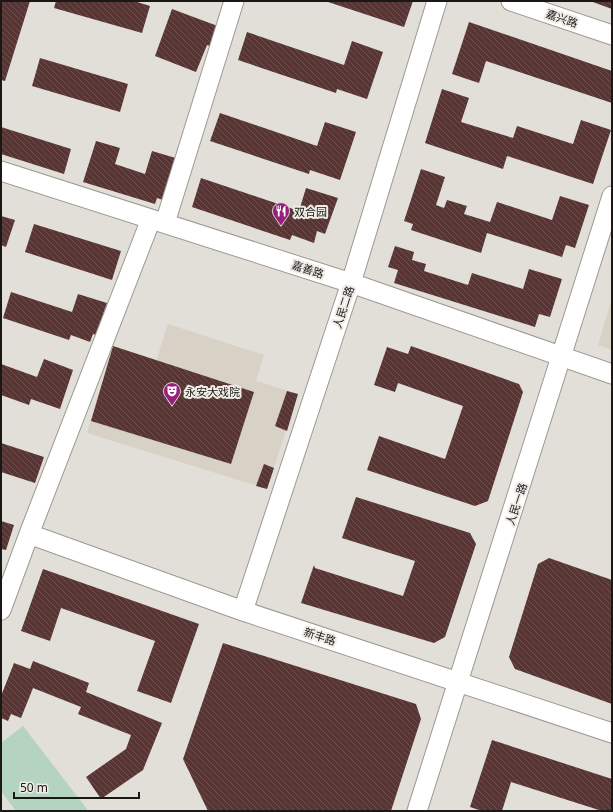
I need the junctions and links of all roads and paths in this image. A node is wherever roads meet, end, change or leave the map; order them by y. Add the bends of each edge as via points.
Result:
1 (234, 1) edge
2 (437, 1) edge
3 (512, 1) edge
4 (612, 35) edge
5 (1, 171) edge
6 (612, 196) edge
7 (158, 221) junction
8 (351, 283) junction
9 (562, 357) junction
10 (612, 374) edge
11 (29, 534) junction
12 (1, 610) edge
13 (243, 611) junction
14 (459, 681) junction
15 (612, 734) edge
16 (417, 811) edge

1 - 7 street
2 - 8 street, 人民二路
3 - 4 street, 嘉兴路
5 - 7 street, 嘉善路
6 - 9 street, 人民一路
7 - 8 street, 嘉善路
7 - 11 street
8 - 9 street, 嘉善路
8 - 13 street, 人民二路
9 - 10 street, 嘉善路
9 - 14 street, 人民一路
11 - 12 street
11 - 13 street, 新丰路
13 - 14 street, 新丰路
14 - 15 street, 新丰路
14 - 16 street, 人民一路

